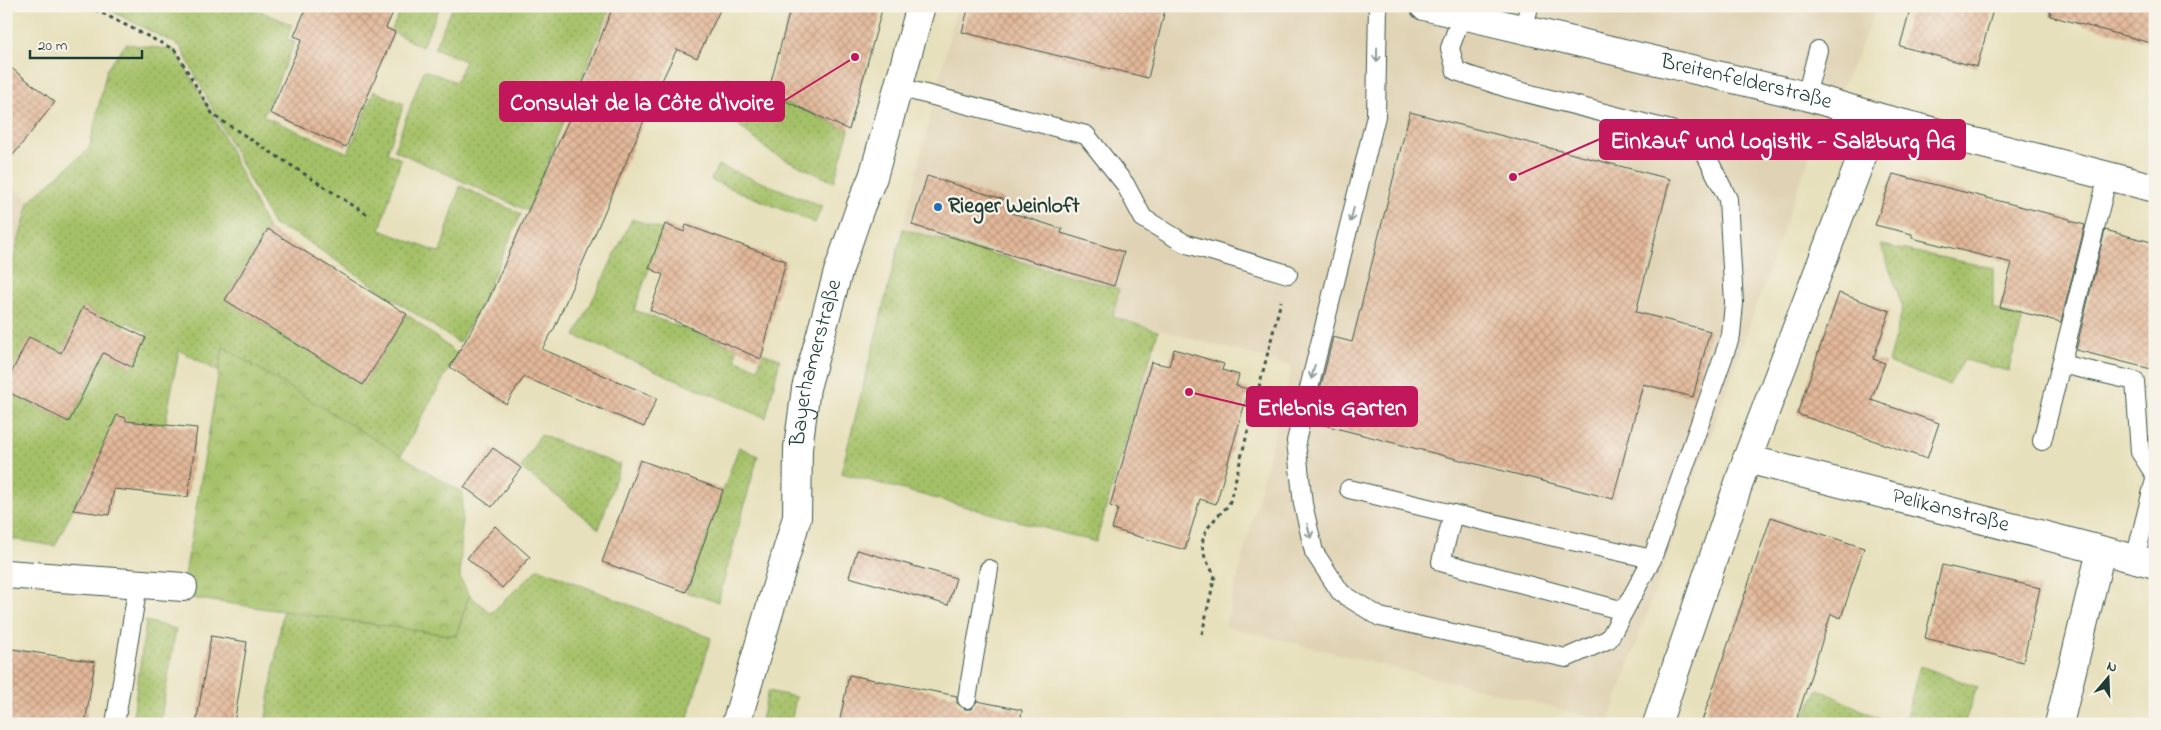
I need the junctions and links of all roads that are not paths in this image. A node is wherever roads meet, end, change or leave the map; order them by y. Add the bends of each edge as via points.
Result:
1 (922, 6) edge
2 (1378, 6) edge
3 (1424, 6) edge
4 (1462, 15) junction
5 (1527, 18) edge
6 (1818, 50) dead end
7 (898, 87) junction
8 (1806, 96) junction
9 (1877, 117) junction
10 (2108, 176) junction
11 (2155, 188) edge
12 (1288, 274) road end
13 (2061, 364) junction
14 (2042, 441) dead end
15 (1746, 459) junction
16 (2155, 475) edge
17 (2155, 479) edge
18 (1349, 489) dead end
19 (1453, 514) junction
20 (2101, 551) junction
21 (1652, 559) junction
22 (2145, 561) edge
23 (989, 569) dead end
24 (6, 574) edge
25 (138, 585) junction
26 (183, 587) dead end
27 (1624, 612) junction
28 (967, 698) dead end
29 (115, 724) edge
30 (736, 724) edge
31 (1657, 724) edge
32 (2060, 724) edge

1 - 7 street, Bayerhamerstraße
2 -> 27 lane via 1376,116 1296,441 1303,504 1314,552 1341,593 1380,617 1566,658 1609,639
3 - 4 street, Breitenfelderstraße
4 - 5 street, Breitenfelderstraße
4 - 21 lane via 1450,48 1456,71 1507,88 1671,130 1704,151 1728,198 1734,303 1731,334
5 - 8 street, Breitenfelderstraße
6 - 8 lane
7 - 12 lane via 1086,135 1125,184 1143,218 1184,243
7 - 30 street, Bayerhamerstraße via 874,177 860,205 838,272 806,388 798,448 797,517
8 - 9 street, Breitenfelderstraße
9 - 10 street, Breitenfelderstraße
9 - 15 street
10 - 11 street, Breitenfelderstraße
10 - 13 lane
13 - 14 lane
13 - 16 lane via 2135,381 2140,452
15 - 20 street, Pelikanstraße
15 - 31 street
17 - 22 lane
18 - 19 lane
19 - 21 lane
19 - 27 lane via 1441,562
20 - 22 street, Pelikanstraße
20 - 32 street
21 - 27 lane
23 - 28 lane
24 - 25 street
25 - 26 street
25 - 29 lane

